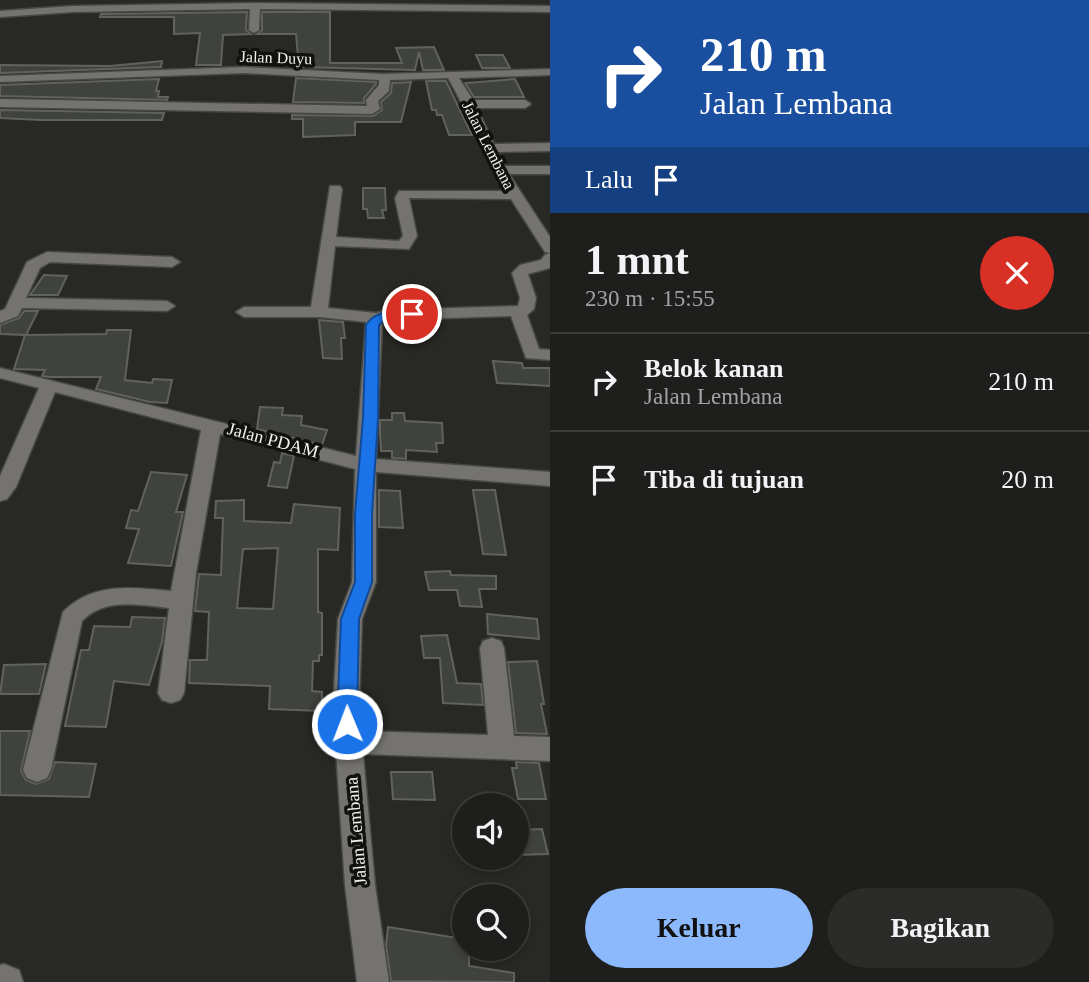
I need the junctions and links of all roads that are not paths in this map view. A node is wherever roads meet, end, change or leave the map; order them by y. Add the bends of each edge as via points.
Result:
1 (218, 3) edge
2 (169, 4) edge
3 (259, 4) edge
4 (319, 4) edge
5 (448, 5) edge
6 (307, 7) junction
7 (550, 9) edge
8 (0, 14) edge
9 (306, 21) dead end
10 (254, 30) dead end
11 (550, 72) edge
12 (452, 76) junction
13 (383, 77) junction
14 (0, 79) edge
15 (0, 103) edge
16 (469, 104) junction
17 (525, 104) dead end
18 (550, 147) edge
19 (488, 148) junction
20 (499, 170) junction
21 (550, 170) edge
22 (335, 190) dead end
23 (515, 195) junction
24 (530, 215) junction
25 (550, 215) edge
26 (329, 242) junction
27 (550, 249) edge
28 (550, 258) edge
29 (172, 262) dead end
30 (17, 303) junction
31 (167, 306) dead end
32 (244, 312) dead end
33 (319, 312) junction
34 (518, 312) junction
35 (0, 318) edge
36 (378, 318) junction
37 (550, 355) edge
38 (0, 373) edge
39 (51, 385) junction
40 (212, 424) junction
41 (366, 465) junction
42 (550, 479) edge
43 (0, 494) edge
44 (182, 601) junction
45 (492, 648) dead end
46 (171, 693) dead end
47 (348, 742) junction
48 (502, 746) junction
49 (550, 749) edge
50 (37, 770) dead end
51 (373, 982) edge

1 - 2 street
1 - 3 street
2 - 8 street
3 - 6 street
3 - 10 street
4 - 5 street
4 - 6 street
5 - 7 street
6 - 9 street
11 - 12 street, Jalan Duyu
12 - 13 street, Jalan Duyu
12 - 16 street, Jalan Lembana
13 - 14 street, Jalan Duyu via 249,70
13 - 15 street via 385,87 372,100 372,110
16 - 17 street
16 - 19 street, Jalan Lembana
18 - 19 street
19 - 20 street, Jalan Lembana
20 - 21 street
20 - 23 street, Jalan Lembana
22 - 26 street
23 - 24 street, Jalan Lembana
23 - 26 street via 404,194 410,236 404,246
24 - 25 street
24 - 27 street, Jalan Lembana
26 - 33 street
28 - 34 street via 546,264 520,273 527,302 526,309
29 - 30 street via 47,257 33,265
30 - 31 street
30 - 35 street
32 - 33 street
33 - 36 street
34 - 36 street
34 - 37 street via 532,354
36 - 41 street, Jalan Lembana via 373,325
38 - 39 street, Jalan PDAM
39 - 40 street, Jalan PDAM
39 - 43 street
40 - 41 street, Jalan PDAM
40 - 44 street
41 - 42 street, Jalan PDAM
41 - 47 street, Jalan Lembana via 364,582 349,627
44 - 46 street
44 - 50 street via 125,595 79,607 71,618
45 - 48 street
47 - 48 street
47 - 51 street, Jalan Lembana
48 - 49 street

